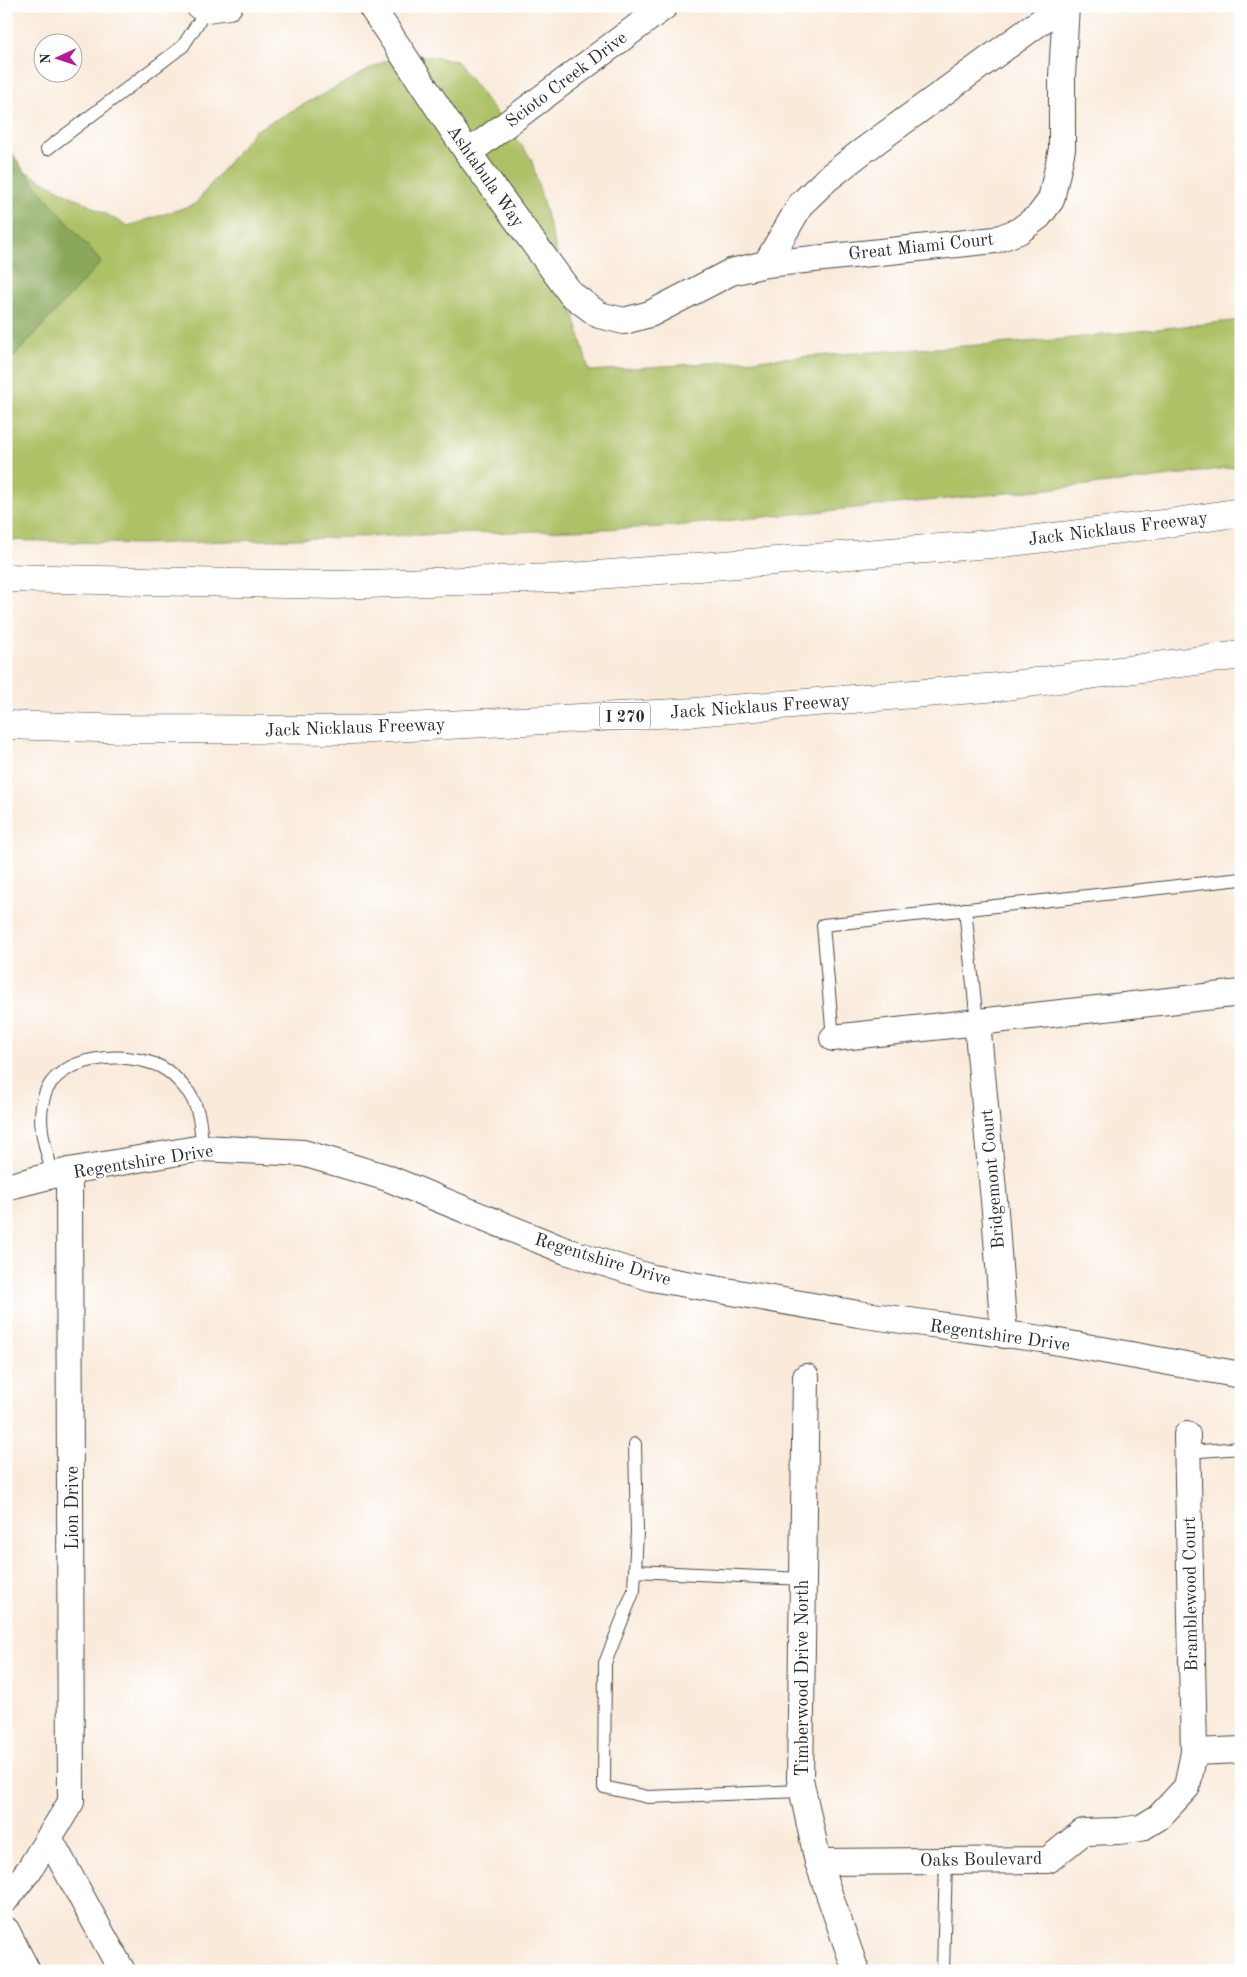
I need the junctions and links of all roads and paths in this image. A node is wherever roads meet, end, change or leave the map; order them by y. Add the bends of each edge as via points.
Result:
1 (371, 6) edge
2 (665, 6) edge
3 (1064, 6) edge
4 (212, 7) edge
5 (47, 148) dead end
6 (468, 153) junction
7 (766, 264) junction
8 (624, 321) joint
9 (1241, 512) edge
10 (6, 578) edge
11 (1241, 655) edge
12 (6, 725) edge
13 (1241, 879) edge
14 (965, 910) junction
15 (1241, 993) edge
16 (977, 1022) junction
17 (833, 1038) joint
18 (202, 1148) junction
19 (61, 1173) junction
20 (6, 1187) edge
21 (1004, 1335) junction
22 (1241, 1375) edge
23 (806, 1377) dead end
24 (1187, 1443) joint
25 (635, 1444) dead end
26 (1241, 1448) edge
27 (635, 1572) junction
28 (802, 1579) junction
29 (1241, 1750) edge
30 (1194, 1752) junction
31 (802, 1791) junction
32 (49, 1838) junction
33 (946, 1861) junction
34 (818, 1862) junction
35 (6, 1899) edge
36 (6, 1930) edge
37 (27, 1971) edge
38 (122, 1971) edge
39 (856, 1971) edge
40 (943, 1971) edge

1 - 6 street, Ashtabula Way
2 - 6 street, Scioto Creek Drive
3 - 7 street via 827,179 802,204
3 - 7 street, Great Miami Court via 1062,149 1051,200 1039,216 1019,231 995,240
4 - 5 lane via 183,46
6 - 8 street, Ashtabula Way via 571,294 599,316
7 - 8 street, Great Miami Court via 731,272 650,314
9 - 10 highway, Jack Nicklaus Freeway via 1003,543 559,578 334,585
11 - 12 highway, Jack Nicklaus Freeway / I 270 via 998,687 695,712 352,730
13 - 14 lane
14 - 16 lane
14 - 17 lane via 823,925
15 - 16 street
16 - 17 street
16 - 21 street, Bridgemont Court
18 - 19 street, Regentshire Drive
18 - 19 lane via 197,1107 175,1078 161,1067 141,1061 95,1058 55,1078 44,1095 42,1134
18 - 21 street, Regentshire Drive via 303,1153 385,1176 566,1251 652,1278 858,1314
19 - 20 street, Regentshire Drive
19 - 32 street, Lion Drive via 71,1802
21 - 22 street, Regentshire Drive
23 - 28 street, Timberwood Drive North
24 - 26 lane
24 - 30 street, Bramblewood Court
25 - 27 lane
27 - 28 lane
27 - 31 lane via 634,1590 605,1663 604,1787 648,1797
28 - 31 street, Timberwood Drive North
29 - 30 street
30 - 33 street, Oaks Boulevard via 1187,1787 1159,1817 1140,1828 1083,1832 1048,1860
31 - 34 street, Timberwood Drive North
32 - 35 street, Lion Drive
32 - 38 street
33 - 34 street, Oaks Boulevard
33 - 40 lane
34 - 39 street, Timberwood Drive North
36 - 37 street

